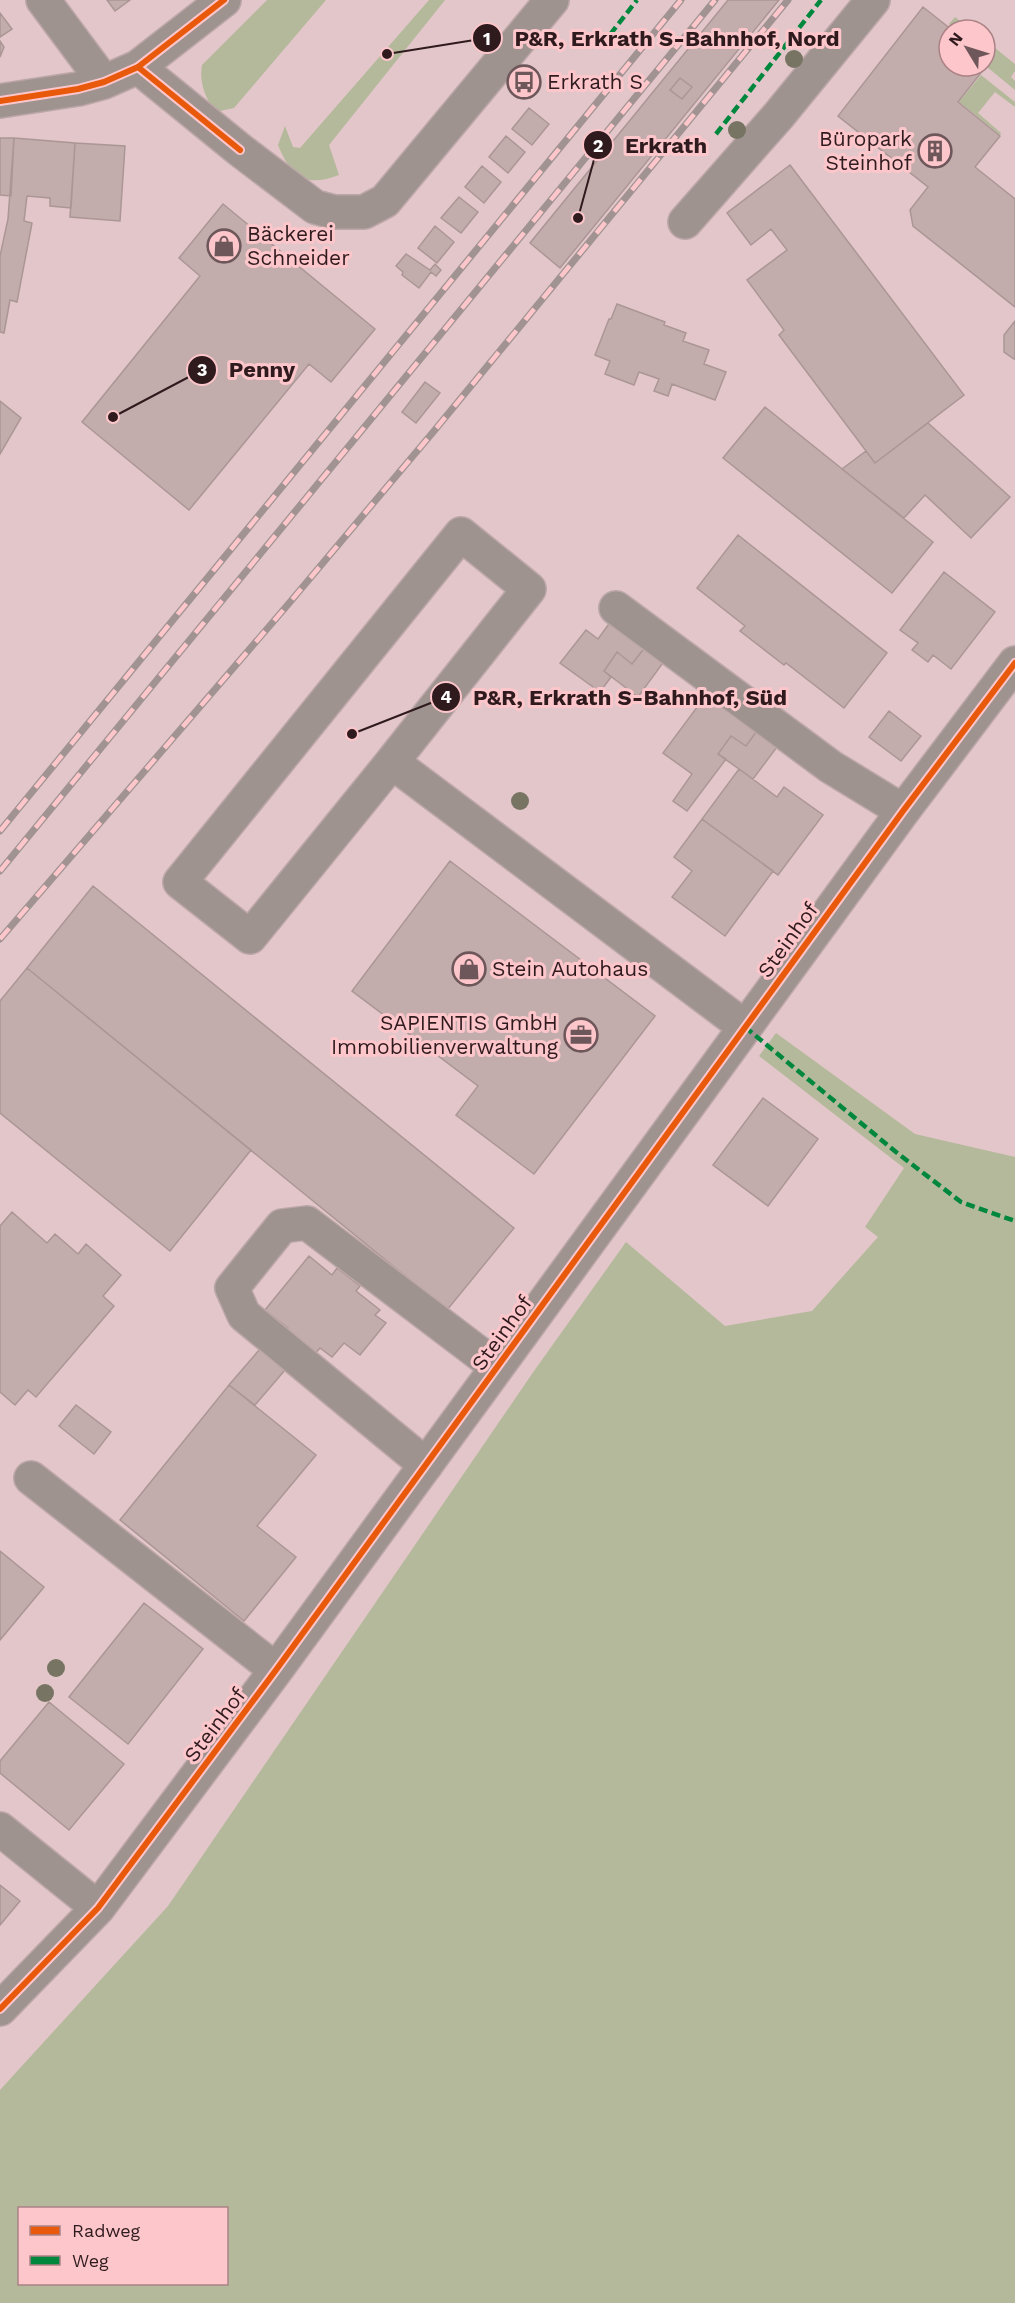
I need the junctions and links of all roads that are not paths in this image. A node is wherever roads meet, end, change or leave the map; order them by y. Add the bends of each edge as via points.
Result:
1 (224, 0) edge
2 (552, 0) edge
3 (873, 0) edge
4 (44, 1) edge
5 (138, 67) junction
6 (104, 82) junction
7 (0, 101) edge
8 (685, 222) dead end
9 (616, 608) dead end
10 (1015, 663) edge
11 (392, 762) junction
12 (903, 811) junction
13 (746, 1027) junction
14 (497, 1368) junction
15 (426, 1465) junction
16 (31, 1478) dead end
17 (276, 1670) junction
18 (0, 1829) edge
19 (98, 1908) junction
20 (0, 2009) edge

1 - 5 street
2 - 5 street via 386,201 364,212 334,212 315,207
3 - 8 street via 779,116
4 - 6 street
5 - 6 street
6 - 7 street
9 - 12 street via 831,767
10 - 12 street, Steinhof
11 - 11 street via 529,589 461,534 180,882 250,937
11 - 13 street
12 - 13 street, Steinhof
13 - 14 street, Steinhof
14 - 15 street, Steinhof
14 - 15 street via 307,1222 282,1226 232,1288 244,1315
15 - 17 street, Steinhof
16 - 17 street
17 - 19 street, Steinhof
18 - 19 street
19 - 20 street, Steinhof

